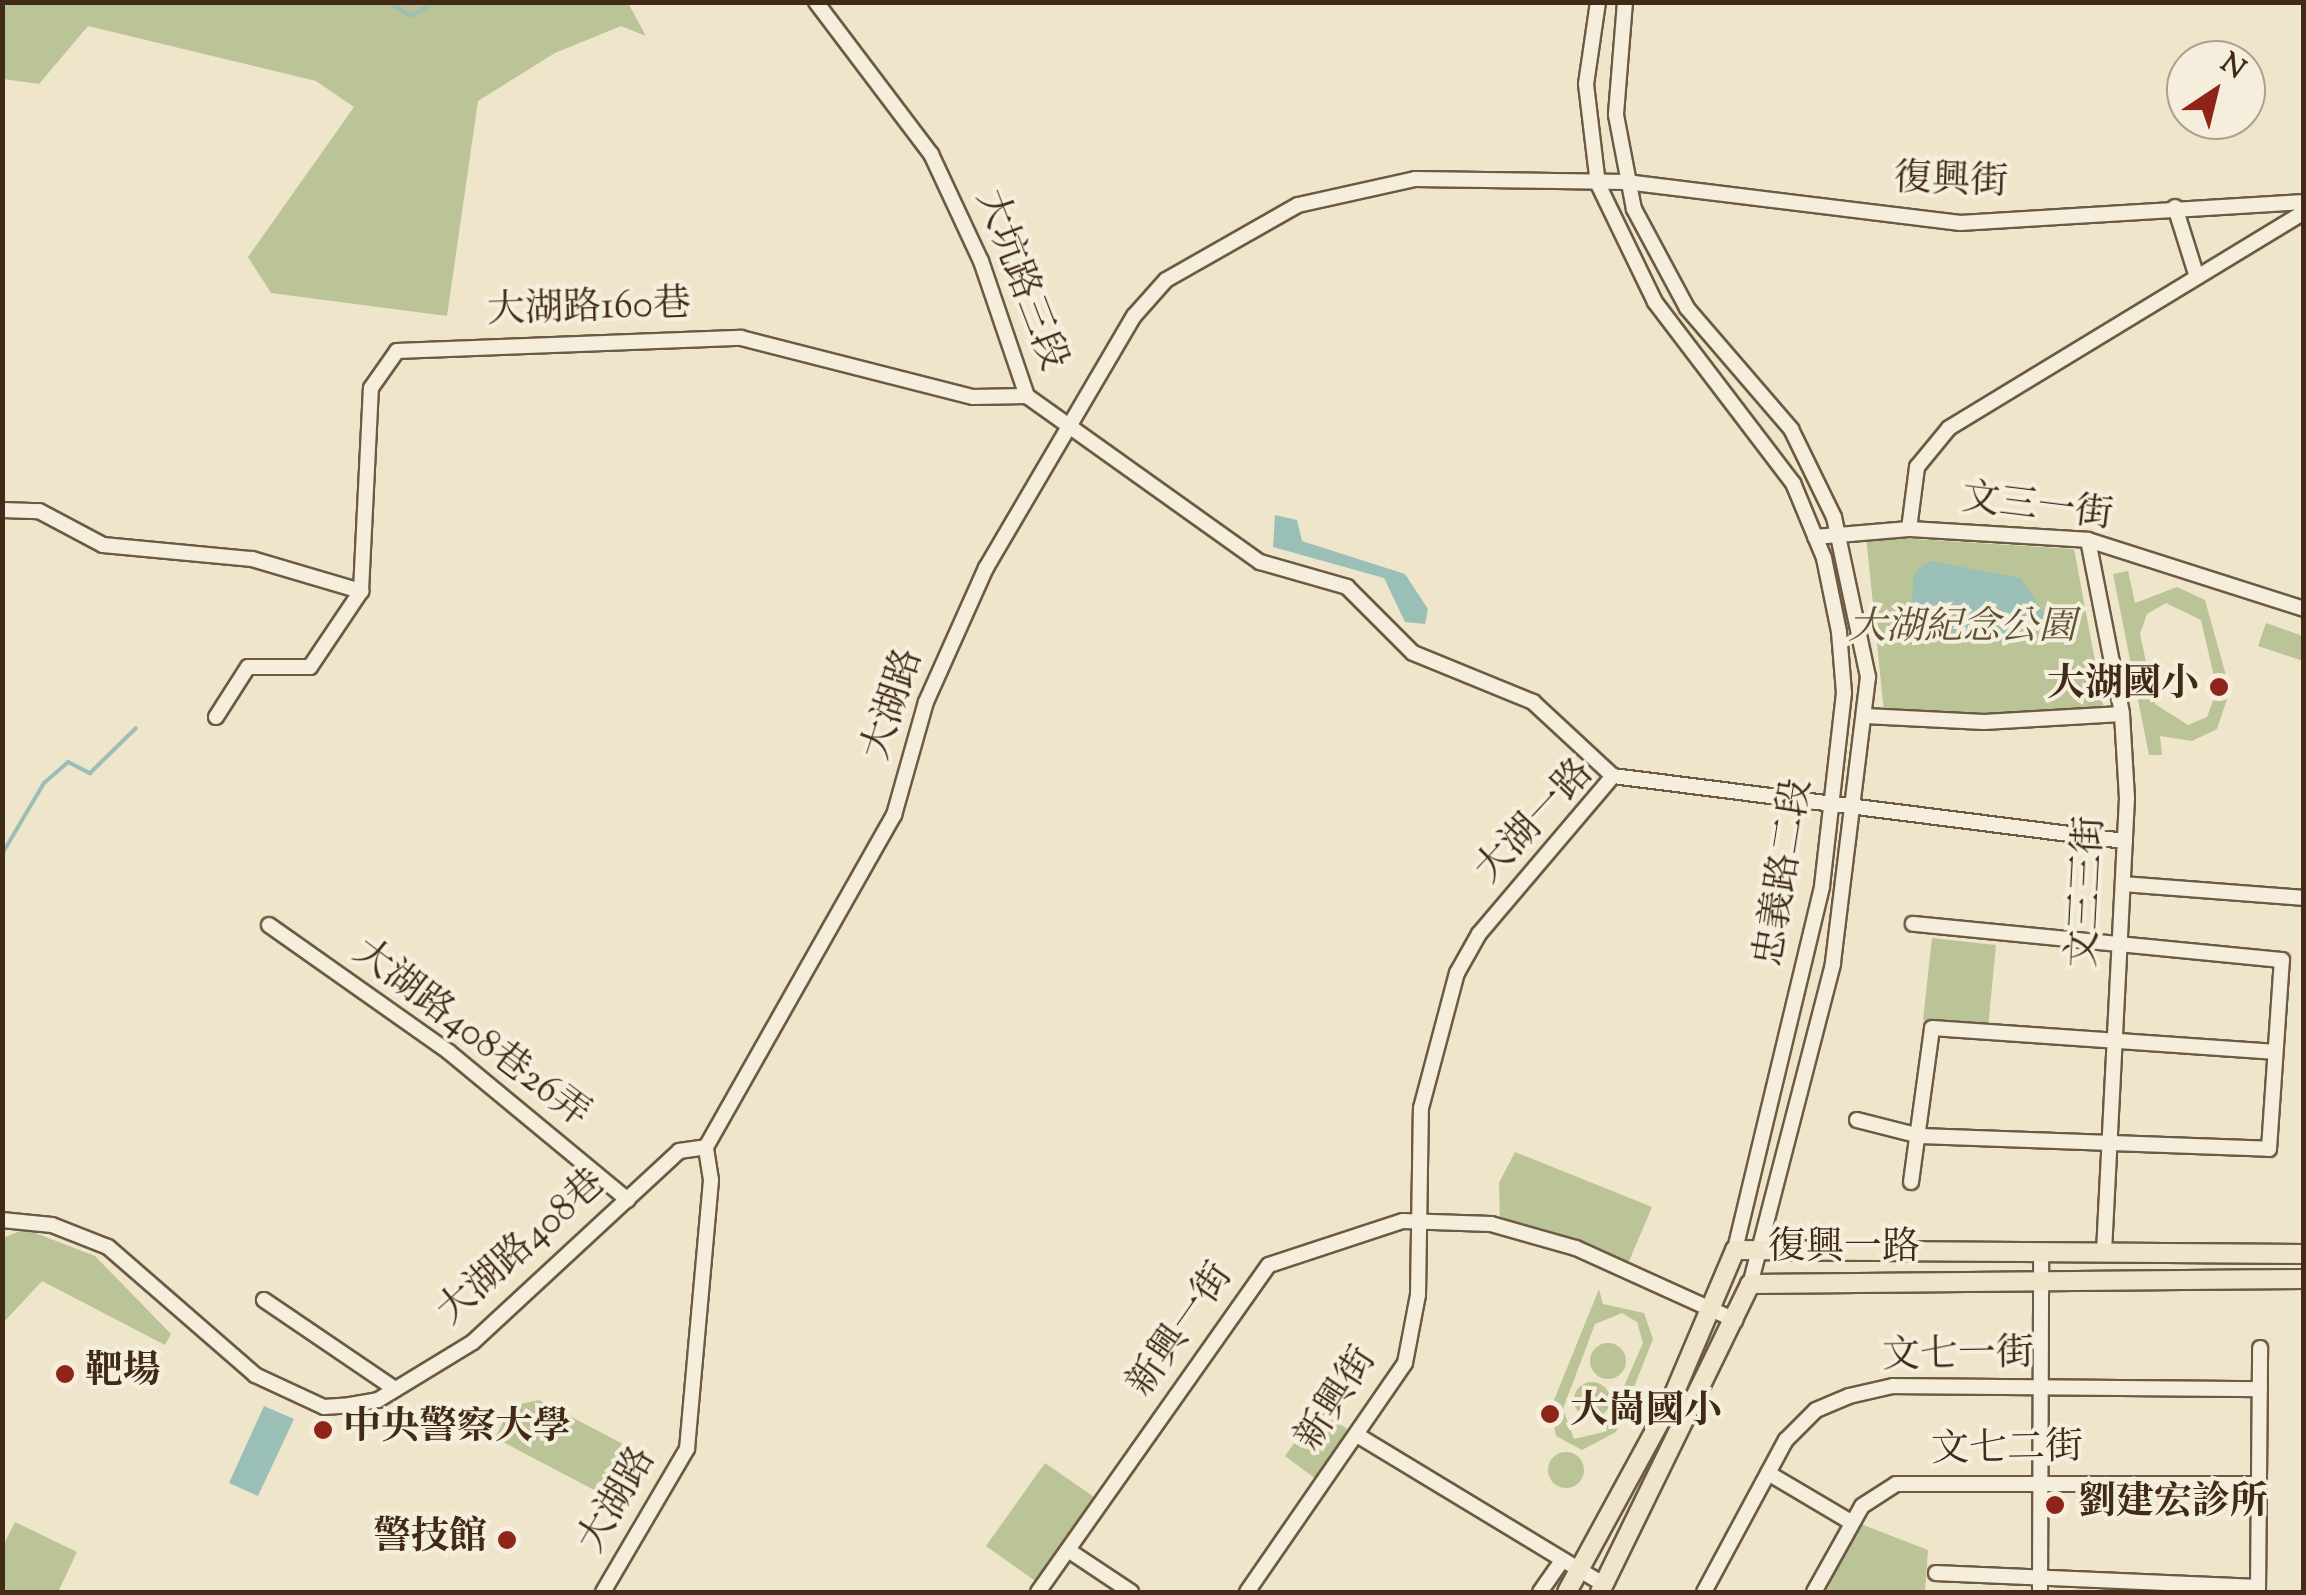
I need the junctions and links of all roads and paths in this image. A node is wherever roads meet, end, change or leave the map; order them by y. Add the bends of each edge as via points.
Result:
1 (816, 2) edge
2 (1598, 2) edge
3 (1626, 2) edge
4 (1626, 182) junction
5 (1598, 184) junction
6 (2304, 202) edge
7 (2175, 206) junction
8 (2304, 212) edge
9 (2197, 277) junction
10 (1027, 396) junction
11 (1066, 428) junction
12 (2, 510) edge
13 (1909, 529) junction
14 (1839, 532) junction
15 (1815, 537) junction
16 (2088, 540) junction
17 (361, 591) junction
18 (2304, 609) edge
19 (2122, 714) junction
20 (1865, 716) junction
21 (216, 717) dead end
22 (1613, 776) junction
23 (1832, 802) junction
24 (1859, 807) junction
25 (2125, 841) junction
26 (2122, 884) junction
27 (2304, 898) edge
28 (1912, 924) dead end
29 (268, 925) dead end
30 (2119, 947) junction
31 (2114, 1042) junction
32 (2273, 1052) junction
33 (1858, 1120) dead end
34 (1920, 1136) junction
35 (2107, 1142) junction
36 (706, 1147) junction
37 (1911, 1182) dead end
38 (628, 1200) junction
39 (2, 1220) edge
40 (1419, 1221) junction
41 (1735, 1250) junction
42 (2041, 1251) junction
43 (2104, 1251) junction
44 (2304, 1254) edge
45 (1762, 1255) junction
46 (2304, 1279) edge
47 (2041, 1282) junction
48 (1750, 1284) junction
49 (264, 1300) dead end
50 (1712, 1310) junction
51 (1735, 1320) junction
52 (2260, 1348) dead end
53 (2041, 1387) junction
54 (2260, 1388) junction
55 (395, 1389) junction
56 (1356, 1435) junction
57 (1768, 1473) junction
58 (2040, 1482) junction
59 (2258, 1484) junction
60 (1851, 1522) junction
61 (1068, 1550) junction
62 (1561, 1562) junction
63 (1580, 1573) junction
64 (1936, 1573) dead end
65 (2040, 1585) edge
66 (1602, 1589) edge
67 (2258, 1590) edge
68 (603, 1592) edge
69 (1038, 1592) edge
70 (1132, 1592) edge
71 (1247, 1592) edge
72 (1540, 1592) edge
73 (1568, 1592) edge
74 (1704, 1592) edge
75 (1814, 1592) edge

1 - 10 street, 大坑路三段 via 931,154 981,260
2 - 5 street, 忠義路二段 via 1586,84
3 - 4 street, 忠義路二段 via 1614,72
4 - 5 street, 復興街
4 - 7 street, 復興街 via 1960,222
4 - 14 street, 忠義路二段 via 1650,247 1687,308 1791,430
5 - 11 street, 大湖路 via 1415,178 1298,205 1156,289
5 - 15 street, 忠義路二段 via 1655,302 1741,406 1793,483
6 - 7 street, 復興街
7 - 9 street
8 - 9 street
9 - 13 street via 1949,428 1917,467
10 - 11 street, 大坑路三段
10 - 17 street, 大湖路160巷 via 973,397 741,338 397,350 371,388
11 - 22 street, 大坑路三段 via 1260,562 1347,587 1413,653 1534,702
11 - 36 street, 大湖路 via 956,629 894,815
12 - 17 street via 39,511 103,544 252,559
13 - 14 street, 文三一街
13 - 16 street, 文三一街
14 - 15 street, 文三一街
14 - 20 street, 忠義路二段 via 1857,594
15 - 23 street, 忠義路二段 via 1844,693
16 - 18 street, 文三一街
16 - 19 street, 文三三街
17 - 21 street via 310,667 248,667
19 - 20 street via 1984,722
19 - 25 street, 文三三街
20 - 24 street, 忠義路二段
22 - 23 street, 大湖一路
22 - 40 street, 大湖一路 via 1479,934 1457,973 1421,1108
23 - 24 street, 大湖一路
23 - 41 street, 忠義路二段 via 1788,1055
24 - 25 street, 大湖一路
24 - 45 street, 忠義路二段 via 1814,1054
25 - 26 street, 文三三街
26 - 27 street
26 - 30 street, 文三三街
28 - 30 street
29 - 38 street, 大湖路408巷26弄 via 449,1052
30 - 31 street, 文三三街
30 - 32 street via 2282,960
31 - 32 street
31 - 34 street via 1932,1028
31 - 35 street, 文三三街
32 - 35 street via 2268,1148
33 - 34 street
34 - 35 street
34 - 37 street
35 - 43 street, 文三三街
36 - 38 street, 大湖路408巷 via 679,1151
36 - 68 street, 大湖路 via 712,1180 687,1449
38 - 55 street, 大湖路408巷 via 501,1321
39 - 55 street, 大湖路408巷 via 78,1232 136,1267 218,1347 291,1394 324,1407
40 - 50 street, 新興一街 via 1534,1232
40 - 56 street, 新興街 via 1410,1344
40 - 61 street, 新興一街 via 1372,1227 1268,1265
41 - 45 main road, 復興一路
41 - 48 main road, 復興一路
41 - 50 main road, 忠義路二段
42 - 43 main road, 復興一路
42 - 45 main road, 復興一路
42 - 47 street
43 - 44 main road, 復興一路
45 - 48 street, 忠義路二段
46 - 47 main road, 復興一路
47 - 48 main road, 復興一路
47 - 53 street
48 - 51 main road, 忠義路二段
49 - 55 street
50 - 51 street, 新興一街
50 - 63 main road, 忠義路二段
51 - 66 main road, 忠義路二段
52 - 54 street
53 - 54 street, 文七一街
53 - 57 street, 文七一街 via 1869,1390 1816,1410
53 - 58 street
54 - 59 street
56 - 62 street
56 - 71 street, 新興街
57 - 60 street
57 - 74 street, 文七一街
58 - 59 street, 文七二街
58 - 60 street, 文七二街 via 1896,1484
58 - 65 street
59 - 67 street
60 - 75 street, 文七二街
61 - 69 street, 新興一街
61 - 70 street
62 - 63 street
62 - 72 street
63 - 66 street
63 - 73 main road, 忠義路二段
64 - 65 street
65 - 67 street

